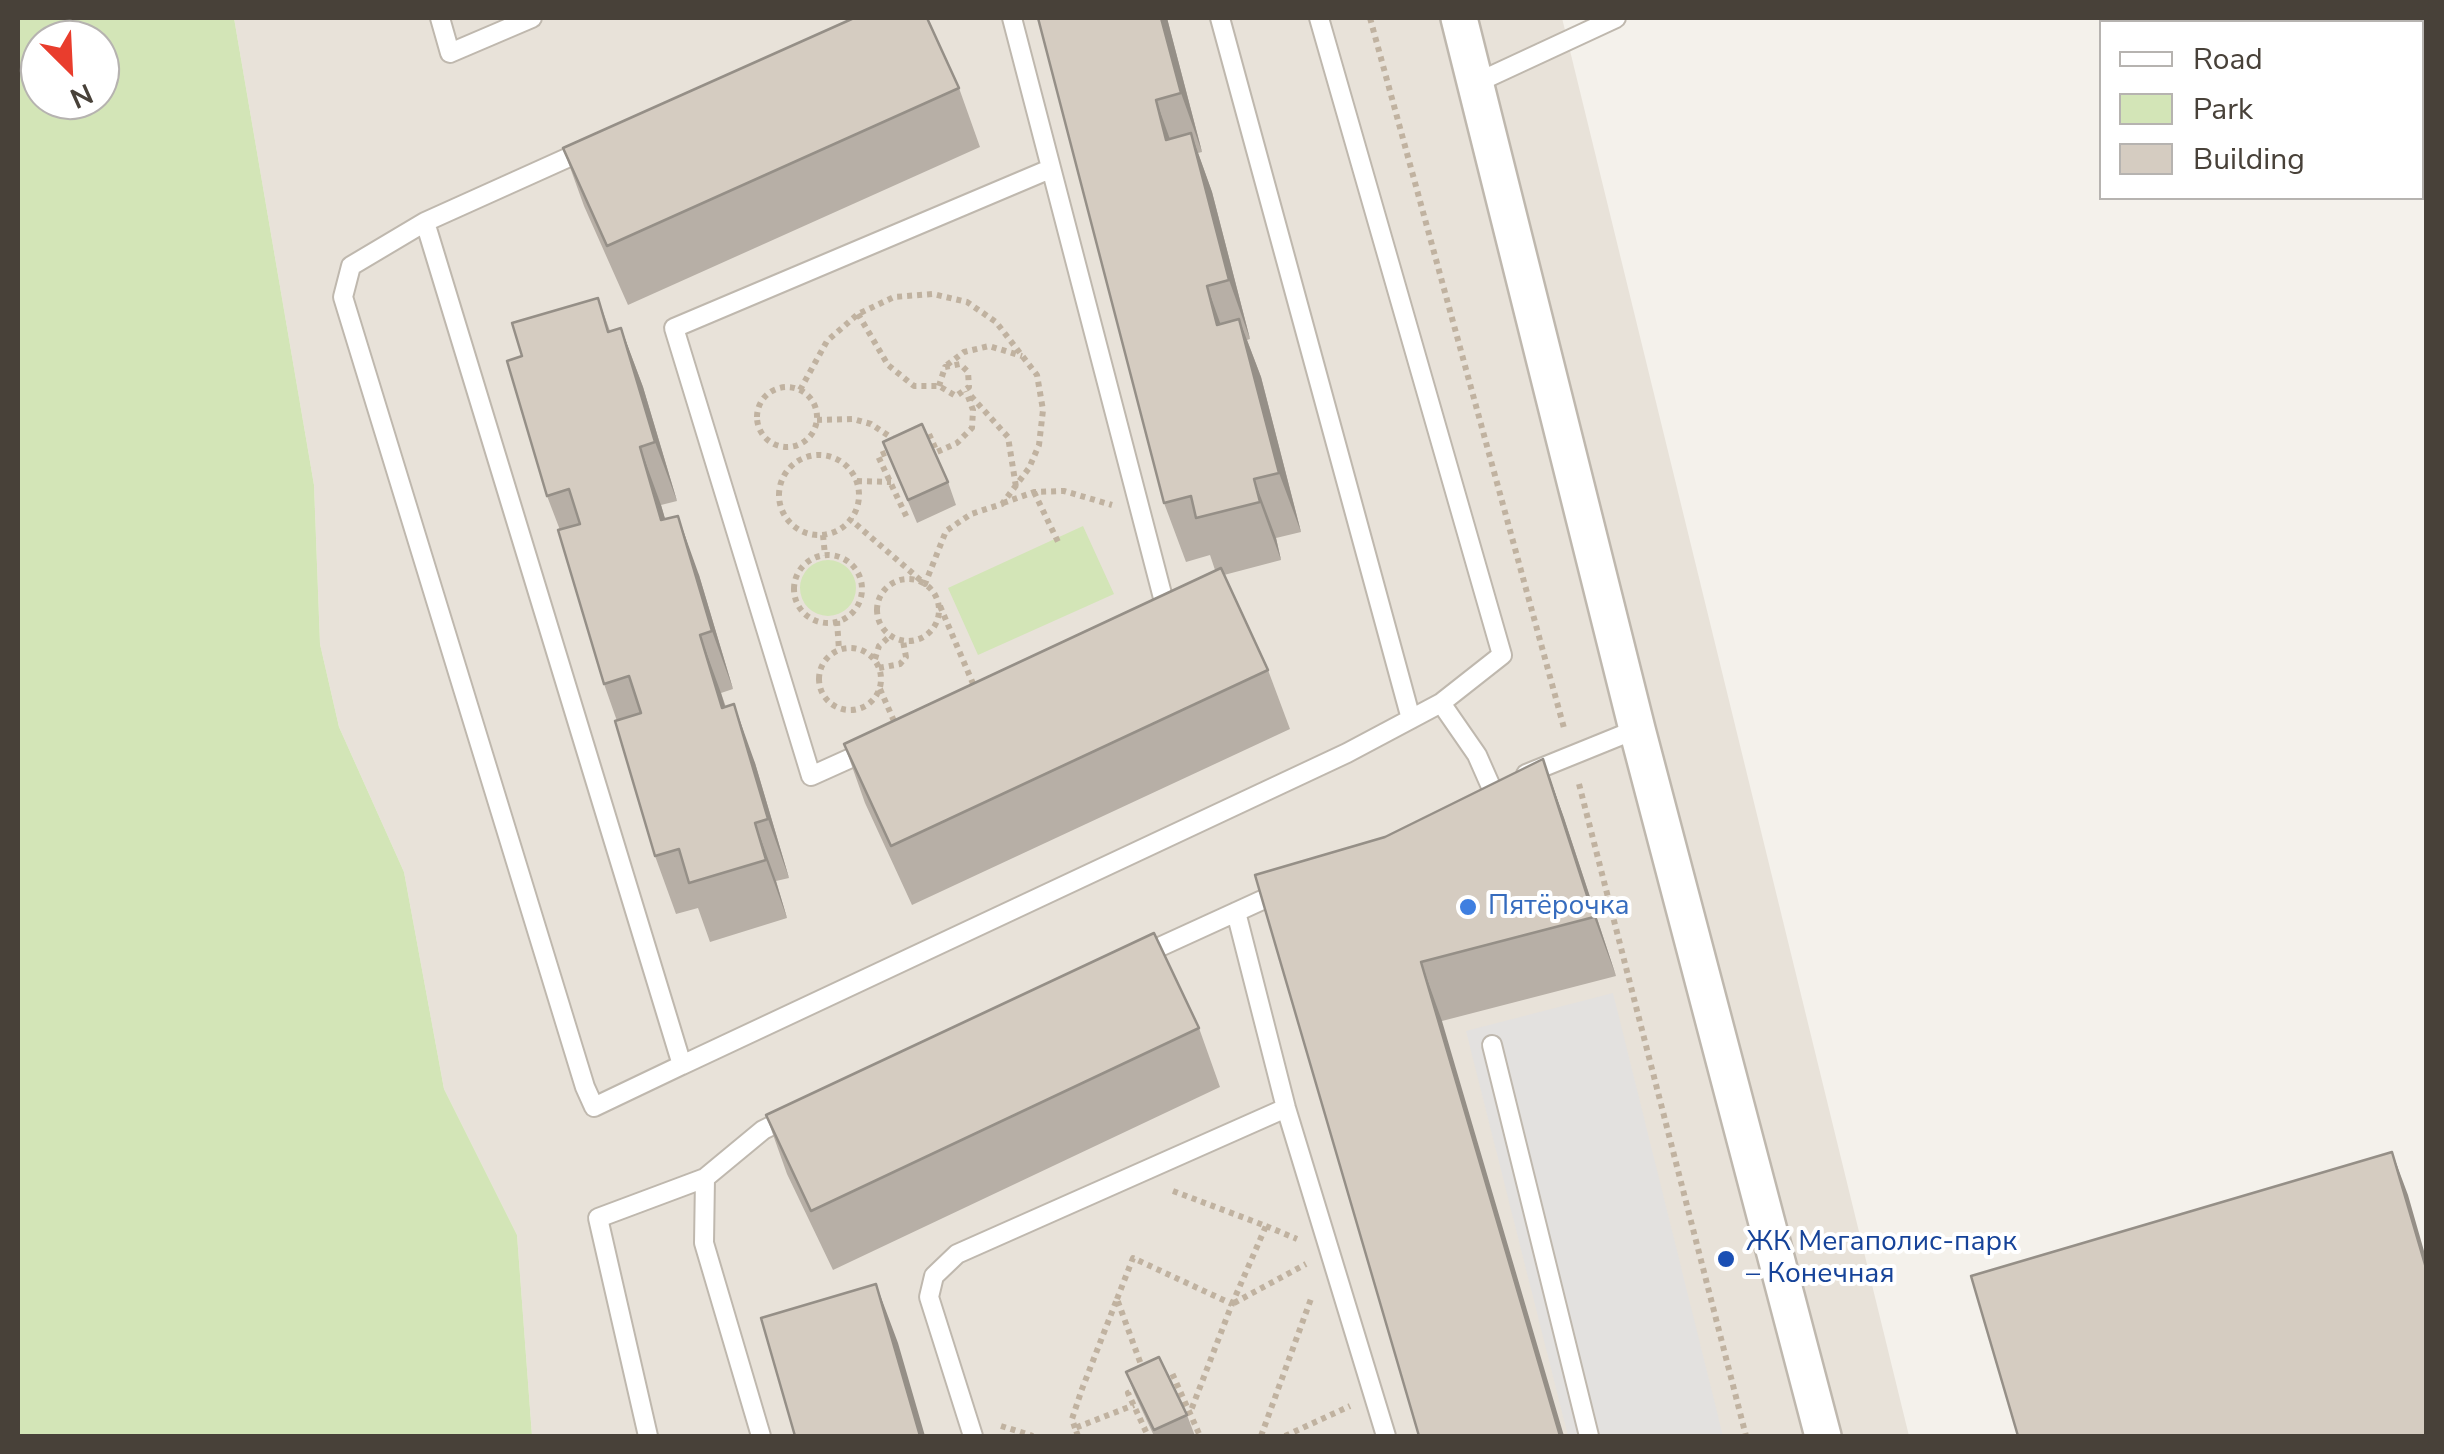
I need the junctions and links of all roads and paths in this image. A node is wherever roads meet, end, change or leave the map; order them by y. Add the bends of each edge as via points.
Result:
1 (440, 18) edge
2 (532, 18) edge
3 (1012, 18) edge
4 (1220, 18) edge
5 (1320, 18) edge
6 (1459, 18) edge
7 (1616, 18) edge
8 (1476, 83) junction
9 (606, 140) edge
10 (1050, 169) junction
11 (425, 222) junction
12 (858, 314) junction
13 (1027, 360) junction
14 (944, 367) junction
15 (939, 386) junction
16 (800, 390) junction
17 (966, 391) junction
18 (817, 420) junction
19 (915, 440) edge
20 (799, 444) junction
21 (805, 458) junction
22 (857, 482) junction
23 (891, 482) junction
24 (1016, 489) junction
25 (1034, 492) junction
26 (1002, 504) junction
27 (851, 520) junction
28 (908, 520) edge
29 (1146, 534) junction
30 (823, 535) junction
31 (1060, 546) dead end
32 (825, 555) junction
33 (925, 584) junction
34 (861, 598) junction
35 (938, 601) junction
36 (878, 602) junction
37 (837, 622) junction
38 (1150, 626) edge
39 (890, 636) junction
40 (903, 641) junction
41 (840, 650) junction
42 (874, 660) junction
43 (879, 668) junction
44 (986, 682) edge
45 (880, 688) junction
46 (1441, 703) junction
47 (1411, 719) junction
48 (1637, 729) junction
49 (900, 736) joint
50 (1306, 880) edge
51 (1236, 912) junction
52 (1131, 960) edge
53 (1492, 1045) dead end
54 (682, 1066) junction
55 (815, 1106) edge
56 (1286, 1108) junction
57 (1134, 1176) junction
58 (705, 1178) junction
59 (1266, 1226) junction
60 (1329, 1251) junction
61 (1117, 1299) junction
62 (1232, 1304) junction
63 (1148, 1384) junction
64 (1373, 1395) junction
65 (1134, 1405) junction
66 (1190, 1413) junction
67 (1077, 1432) edge
68 (648, 1436) edge
69 (760, 1436) edge
70 (973, 1436) edge
71 (1148, 1436) edge
72 (1200, 1436) edge
73 (1261, 1436) edge
74 (1286, 1436) edge
75 (1386, 1436) edge
76 (1589, 1436) edge
77 (1823, 1436) edge

1 - 2 lane via 450,53
3 - 10 lane
4 - 47 lane
5 - 46 lane via 1502,654
6 - 8 street
7 - 8 lane
8 - 48 street
9 - 11 lane
10 - 29 lane
10 - 49 lane via 674,328 811,776
11 - 54 lane
11 - 54 lane via 350,266 343,297 585,1087 594,1107
12 - 13 path via 894,297 933,294 967,302 996,322
12 - 15 path via 888,365 914,386
12 - 16 path via 827,341
13 - 14 path via 989,346 964,352
13 - 24 path via 1043,410 1039,444
14 - 15 path
14 - 17 path via 965,367
15 - 17 path via 951,396
16 - 18 path via 813,400
16 - 20 path via 786,386 768,393 756,419 771,442
17 - 19 path via 972,428 957,443 937,452 929,434
17 - 24 path via 1008,437
18 - 20 path
18 - 23 path via 852,420 888,433 902,446 878,456
20 - 21 path
21 - 22 path via 840,460
21 - 30 path via 782,478 779,504 792,526
22 - 23 path
22 - 27 path
23 - 28 path
24 - 26 path
25 - 26 path
25 - 29 path via 1096,498 1123,511
25 - 31 path
26 - 33 path via 946,531
27 - 30 path
27 - 33 path
29 - 38 lane via 1168,618
30 - 32 path
32 - 34 path via 842,558 858,572
32 - 37 path via 802,568 794,589 810,618
33 - 35 path
33 - 36 path via 894,582
34 - 36 path
34 - 37 path
35 - 40 path via 931,631
35 - 44 path via 974,686
36 - 39 path via 880,624
37 - 41 path
39 - 40 path
39 - 42 path
40 - 43 path via 906,657 900,664
41 - 42 path via 859,649
41 - 45 path via 820,673 830,702 860,708
42 - 43 path
43 - 45 path
45 - 49 path
46 - 47 lane
46 - 48 lane via 1477,755 1483,793
47 - 54 lane
48 - 77 street
50 - 51 lane
51 - 52 lane
51 - 56 lane
53 - 76 lane
55 - 58 lane via 762,1130
56 - 57 lane
56 - 60 lane
57 - 59 path
57 - 70 lane via 956,1254 934,1276 929,1297
58 - 68 lane via 598,1218
58 - 69 lane via 704,1243
59 - 60 path
59 - 62 path
60 - 62 path
60 - 64 lane
60 - 73 path
61 - 62 path via 1132,1258
61 - 63 path
61 - 67 path via 1072,1419
62 - 66 path
63 - 65 path via 1128,1392
63 - 66 path via 1172,1373
64 - 74 path
64 - 75 lane
65 - 67 path
65 - 71 path
66 - 72 path

